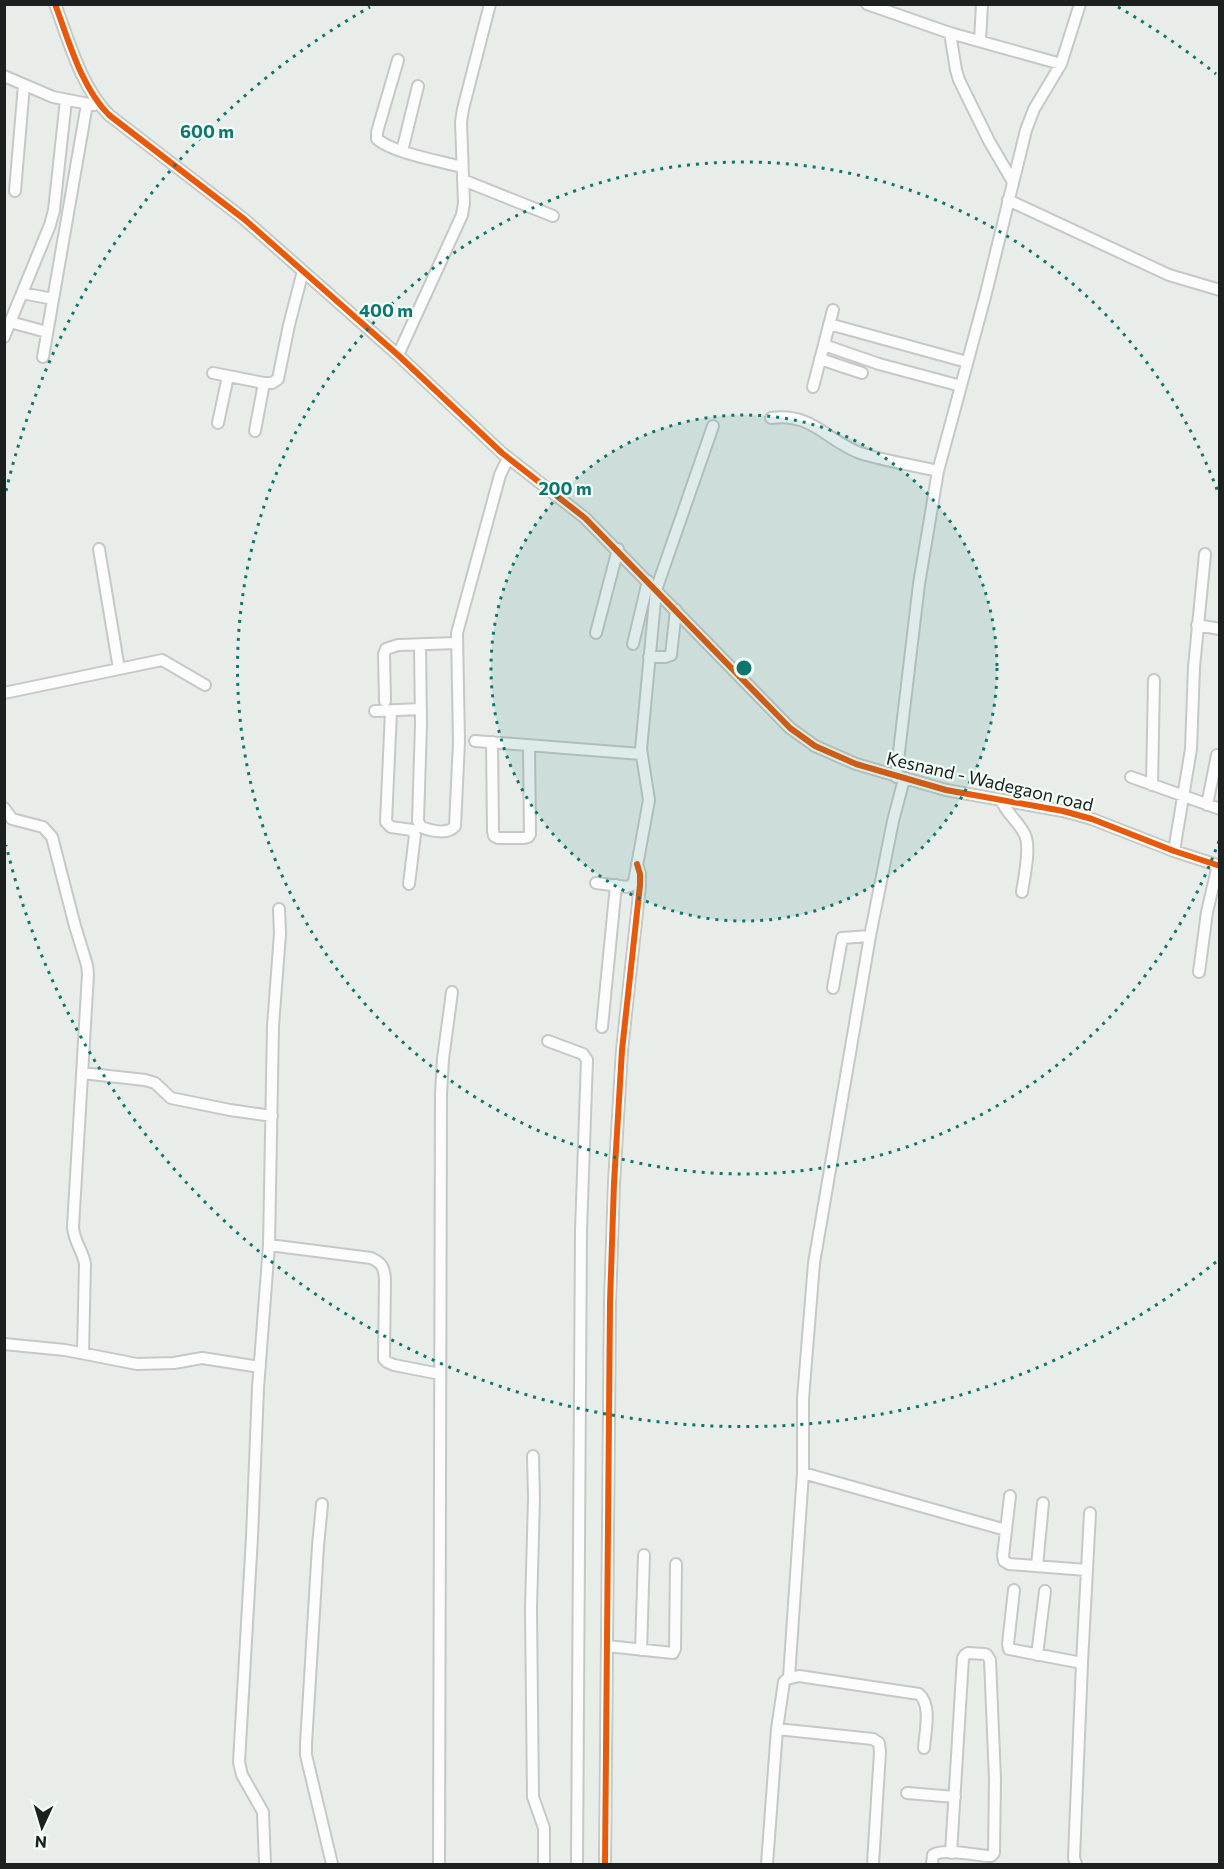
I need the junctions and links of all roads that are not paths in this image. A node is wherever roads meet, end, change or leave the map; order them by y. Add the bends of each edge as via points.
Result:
1 (55, 4) edge
2 (490, 4) edge
3 (867, 4) edge
4 (982, 4) edge
5 (1080, 4) edge
6 (950, 33) junction
7 (980, 41) junction
8 (398, 60) dead end
9 (1061, 64) junction
10 (4, 76) edge
11 (24, 85) junction
12 (418, 86) dead end
13 (66, 100) junction
14 (87, 104) junction
15 (100, 106) junction
16 (402, 151) junction
17 (462, 167) junction
18 (463, 180) junction
19 (1013, 182) junction
20 (15, 191) dead end
21 (1008, 200) junction
22 (554, 216) dead end
23 (51, 221) junction
24 (67, 222) junction
25 (303, 271) junction
26 (1220, 290) edge
27 (22, 292) junction
28 (53, 299) junction
29 (832, 310) dead end
30 (10, 322) junction
31 (829, 324) junction
32 (47, 332) junction
33 (4, 337) edge
34 (824, 345) junction
35 (398, 355) junction
36 (43, 357) dead end
37 (820, 359) junction
38 (968, 362) junction
39 (862, 373) dead end
40 (213, 374) dead end
41 (228, 376) junction
42 (264, 383) junction
43 (961, 386) junction
44 (813, 387) dead end
45 (771, 418) dead end
46 (218, 423) dead end
47 (713, 426) dead end
48 (255, 431) dead end
49 (508, 458) junction
50 (938, 471) junction
51 (99, 549) dead end
52 (618, 549) junction
53 (1205, 554) dead end
54 (648, 581) junction
55 (656, 590) junction
56 (676, 610) junction
57 (1197, 625) junction
58 (1220, 629) edge
59 (596, 633) dead end
60 (457, 643) junction
61 (633, 644) dead end
62 (420, 645) junction
63 (649, 657) junction
64 (119, 669) junction
65 (1154, 680) dead end
66 (205, 685) dead end
67 (4, 693) edge
68 (388, 706) junction
69 (420, 710) junction
70 (375, 711) dead end
71 (475, 741) dead end
72 (492, 742) junction
73 (529, 746) junction
74 (641, 754) junction
75 (1217, 755) dead end
76 (1131, 777) dead end
77 (900, 778) junction
78 (1152, 785) junction
79 (1184, 797) junction
80 (1000, 800) junction
81 (1207, 805) junction
82 (4, 808) edge
83 (1220, 809) edge
84 (417, 829) junction
85 (1174, 851) junction
86 (637, 864) junction
87 (1219, 865) edge
88 (596, 883) dead end
89 (409, 884) dead end
90 (616, 885) junction
91 (1022, 892) dead end
92 (279, 909) dead end
93 (870, 936) junction
94 (1200, 972) dead end
95 (833, 988) dead end
96 (452, 992) dead end
97 (602, 1027) dead end
98 (548, 1041) dead end
99 (82, 1073) junction
100 (272, 1116) junction
101 (269, 1245) junction
102 (4, 1344) edge
103 (82, 1353) junction
104 (260, 1367) junction
105 (440, 1374) junction
106 (533, 1456) dead end
107 (803, 1473) junction
108 (1010, 1496) dead end
109 (1043, 1503) dead end
110 (322, 1504) dead end
111 (1090, 1513) dead end
112 (1006, 1530) junction
113 (644, 1555) dead end
114 (676, 1564) dead end
115 (1037, 1566) junction
116 (1086, 1570) junction
117 (1014, 1590) dead end
118 (1045, 1591) dead end
119 (608, 1646) junction
120 (641, 1650) junction
121 (1037, 1655) junction
122 (1082, 1664) junction
123 (789, 1677) junction
124 (777, 1729) junction
125 (924, 1748) dead end
126 (907, 1793) dead end
127 (955, 1797) junction
128 (951, 1852) junction
129 (265, 1864) edge
130 (332, 1864) edge
131 (439, 1864) edge
132 (544, 1864) edge
133 (577, 1864) edge
134 (605, 1864) edge
135 (767, 1864) edge
136 (873, 1864) edge
137 (932, 1864) edge
138 (1076, 1864) edge

1 - 15 street, Kesnand - Wadegaon road
2 - 17 street via 462,109
3 - 6 street
4 - 7 street
5 - 9 street
6 - 7 street
6 - 19 street via 959,80
7 - 9 street
8 - 16 street via 377,139
9 - 19 street via 1034,109
10 - 11 street
11 - 13 street
11 - 20 street
12 - 16 street
13 - 14 street
13 - 23 street
14 - 15 street
14 - 24 street
15 - 25 street, Kesnand - Wadegaon road via 244,219
16 - 17 street
17 - 18 street
18 - 22 street
18 - 35 street via 462,214
19 - 21 street
21 - 26 street via 1169,275
21 - 38 street
23 - 24 street
23 - 27 street
24 - 28 street
25 - 35 street, Kesnand - Wadegaon road
25 - 42 street via 278,379 272,384
27 - 28 street
27 - 30 street
28 - 32 street
29 - 31 street
30 - 32 street
30 - 33 street
31 - 34 street
31 - 38 street
32 - 36 street
34 - 37 street
34 - 43 street
35 - 49 street, Kesnand - Wadegaon road
37 - 39 street
37 - 44 street
38 - 43 street
40 - 41 street
41 - 42 street
41 - 46 street
42 - 48 street
43 - 50 street
45 - 50 street via 786,416 806,422 859,452
47 - 55 street
49 - 52 street, Kesnand - Wadegaon road
49 - 60 street via 500,475
50 - 77 street via 919,584
51 - 64 street
52 - 54 street, Kesnand - Wadegaon road
52 - 59 street
53 - 57 street
54 - 55 street, Kesnand - Wadegaon road
54 - 61 street
55 - 56 street, Kesnand - Wadegaon road
55 - 63 street
56 - 63 street via 671,655
56 - 77 street, Kesnand - Wadegaon road via 790,728 834,756
57 - 58 street
57 - 79 street via 1191,749
60 - 62 street
60 - 84 street via 459,742 455,826 448,831
62 - 68 street via 386,649
62 - 69 street
63 - 74 street
64 - 66 street via 162,660
64 - 67 street
65 - 78 street
68 - 69 street
68 - 70 street
68 - 84 street via 386,822
69 - 84 street
71 - 72 street
72 - 73 street
72 - 73 street via 493,831 498,837 524,838 530,834
73 - 74 street
74 - 86 street via 649,800
75 - 81 street
76 - 78 street
77 - 80 street, Kesnand - Wadegaon road
77 - 93 street
78 - 79 street
79 - 81 street
79 - 85 street
80 - 85 street, Kesnand - Wadegaon road via 1092,819
80 - 91 street via 1027,840
81 - 83 street
82 - 99 street via 12,819 44,827 52,837 87,965
84 - 89 street
85 - 87 street, Kesnand - Wadegaon road
86 - 90 street via 632,885
86 - 119 street via 640,879 622,1050 614,1183
87 - 94 street
88 - 90 street
90 - 97 street
92 - 100 street
93 - 95 street via 842,938
93 - 107 street via 814,1263 803,1399
96 - 105 street via 441,1094
98 - 133 street via 583,1054 586,1060 581,1230
99 - 100 street via 145,1080 155,1083 171,1098
99 - 103 street via 73,1227 75,1243 85,1264
100 - 101 street
101 - 104 street
101 - 105 street via 381,1262 385,1280 384,1359 394,1365
102 - 103 street
103 - 104 street via 137,1364 202,1358
104 - 129 street via 239,1762 263,1812
105 - 131 street
106 - 132 street via 533,1797 544,1828
107 - 112 street
107 - 123 street
108 - 112 street
109 - 115 street
110 - 130 street via 306,1755
111 - 116 street
112 - 115 street via 1004,1561
113 - 120 street
114 - 120 street via 674,1651
115 - 116 street
116 - 122 street
117 - 121 street via 1008,1647
118 - 121 street
119 - 120 street
119 - 134 street
121 - 122 street
122 - 138 street
123 - 124 street via 784,1682
123 - 125 street via 919,1694 926,1703
124 - 135 street
124 - 136 street via 873,1739 879,1743
126 - 127 street
127 - 128 street
127 - 128 street via 964,1656 985,1654 990,1660 995,1851 988,1856
128 - 137 street via 935,1853

